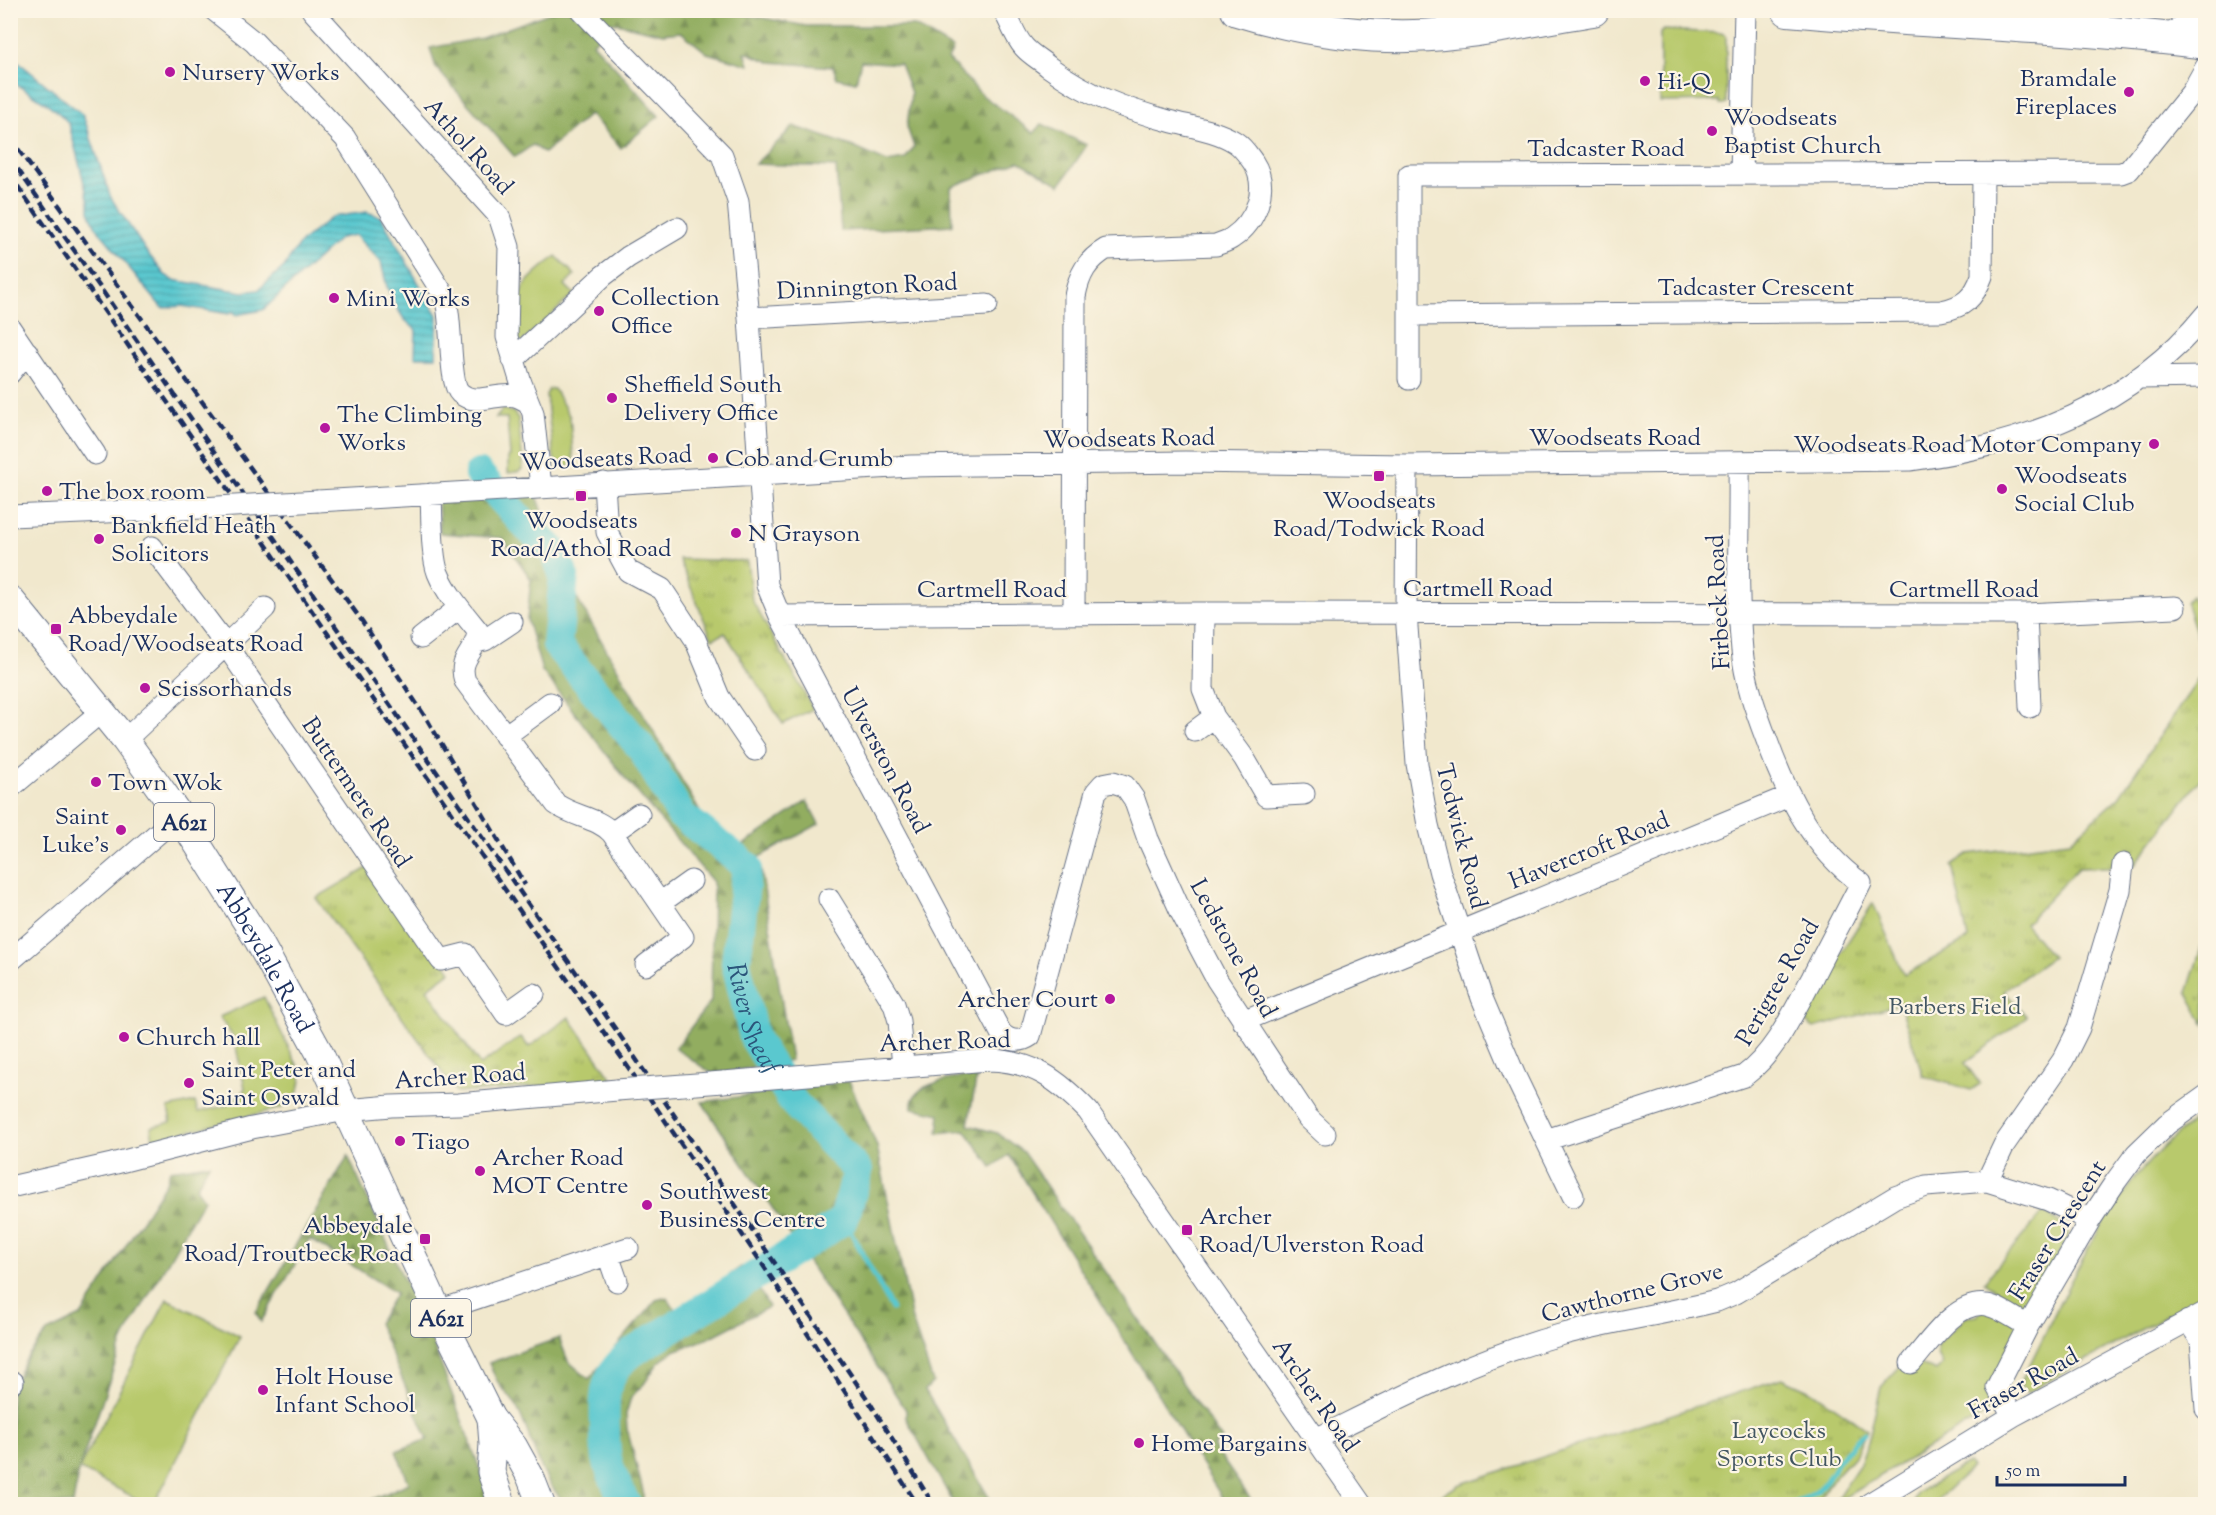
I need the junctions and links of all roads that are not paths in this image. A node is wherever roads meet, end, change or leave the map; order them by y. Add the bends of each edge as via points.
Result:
1 (214, 10) edge
2 (312, 10) edge
3 (581, 10) edge
4 (1004, 10) edge
5 (1237, 10) edge
6 (1310, 10) edge
7 (1593, 10) edge
8 (1745, 10) edge
9 (1788, 10) edge
10 (2194, 10) edge
11 (1874, 14) edge
12 (1372, 34) junction
13 (2166, 38) junction
14 (2205, 43) edge
15 (2205, 67) edge
16 (2199, 90) edge
17 (1741, 174) junction
18 (1983, 174) junction
19 (677, 228) dead end
20 (987, 305) dead end
21 (2205, 314) edge
22 (1411, 315) junction
23 (749, 318) junction
24 (10, 328) edge
25 (27, 352) junction
26 (513, 360) junction
27 (10, 373) edge
28 (2205, 377) edge
29 (2138, 378) junction
30 (1409, 379) dead end
31 (528, 402) junction
32 (95, 454) dead end
33 (1075, 463) junction
34 (1739, 463) junction
35 (1407, 465) junction
36 (760, 474) junction
37 (604, 483) junction
38 (538, 488) junction
39 (431, 494) junction
40 (10, 516) edge
41 (152, 547) dead end
42 (13, 606) edge
43 (2175, 607) dead end
44 (265, 608) dead end
45 (459, 608) junction
46 (1406, 613) junction
47 (1074, 614) junction
48 (1204, 614) junction
49 (1740, 615) junction
50 (2026, 615) junction
51 (780, 616) junction
52 (512, 622) dead end
53 (421, 638) dead end
54 (478, 641) junction
55 (226, 645) junction
56 (550, 703) dead end
57 (2030, 706) dead end
58 (102, 711) junction
59 (1214, 717) junction
60 (1195, 731) dead end
61 (505, 736) junction
62 (125, 740) junction
63 (756, 749) dead end
64 (1113, 782) joint
65 (10, 788) edge
66 (1304, 794) dead end
67 (1788, 796) junction
68 (639, 813) dead end
69 (179, 815) junction
70 (612, 833) junction
71 (2123, 864) dead end
72 (690, 881) dead end
73 (1861, 884) joint
74 (829, 899) dead end
75 (660, 903) junction
76 (1459, 930) junction
77 (10, 961) edge
78 (646, 965) dead end
79 (534, 994) dead end
80 (1243, 1021) junction
81 (903, 1067) junction
82 (2205, 1096) edge
83 (346, 1110) junction
84 (1325, 1134) dead end
85 (1546, 1140) junction
86 (1987, 1181) junction
87 (10, 1187) edge
88 (1573, 1196) dead end
89 (2090, 1220) junction
90 (617, 1281) dead end
91 (438, 1311) junction
92 (2197, 1316) edge
93 (2028, 1326) junction
94 (1911, 1363) dead end
95 (2205, 1409) edge
96 (2013, 1416) junction
97 (492, 1431) junction
98 (1316, 1438) junction
99 (1897, 1498) edge
100 (502, 1504) edge
101 (514, 1504) edge
102 (541, 1504) edge
103 (1361, 1504) edge
104 (1869, 1504) edge

1 - 31 street via 254,42 345,138 358,157 445,297 450,317 453,379 458,391 473,398 512,396
2 - 26 street, Athol Road via 499,216 509,246 507,337
3 - 23 street, Ulverston Road via 722,155 738,201
4 - 33 street via 1023,46 1058,73 1129,110 1236,142 1256,167 1260,184 1255,213 1231,239 1215,245 1106,249 1084,269 1075,296
5 - 12 highway via 1314,30
6 - 12 highway
7 - 12 highway via 1452,33
8 - 17 street
9 - 11 highway
10 - 13 street via 2186,23
11 - 13 highway
13 - 14 highway
15 - 16 street, Tadcaster Road
16 - 18 street, Tadcaster Road via 2129,170
17 - 18 street, Tadcaster Road
17 - 22 street, Tadcaster Road via 1409,175
18 - 22 street, Tadcaster Crescent via 1982,276 1978,288 1956,308
19 - 26 street via 603,276
20 - 23 street, Dinnington Road
21 - 29 street, Woodseats Road via 2178,344
22 - 30 street, Tadcaster Road
23 - 36 street, Ulverston Road
24 - 25 street
25 - 27 street
25 - 32 street
26 - 31 street, Athol Road
28 - 29 street
29 - 34 street, Woodseats Road via 2067,419 1976,450 1910,460
31 - 38 street, Athol Road via 533,413
33 - 35 street, Woodseats Road
33 - 36 street, Woodseats Road
33 - 47 street
34 - 35 street, Woodseats Road
34 - 49 street, Firbeck Road
35 - 46 street, Todwick Road
36 - 37 street, Woodseats Road
36 - 51 street, Ulverston Road via 767,585
37 - 38 street, Woodseats Road
37 - 63 street via 607,532 628,571 662,589 694,639 719,697
38 - 39 street, Woodseats Road
39 - 40 street, Woodseats Road, bridge
39 - 45 street via 438,573
41 - 55 street, Buttermere Road
42 - 58 main road, Abbeydale Road / A621
43 - 50 street, Cartmell Road
44 - 55 street
45 - 53 street
45 - 54 street via 478,631
46 - 48 street, Cartmell Road
46 - 49 street, Cartmell Road
46 - 76 street, Todwick Road via 1417,764 1440,873
47 - 48 street, Cartmell Road
47 - 51 street, Cartmell Road
48 - 59 street via 1203,689
49 - 50 street, Cartmell Road
49 - 67 street, Firbeck Road via 1749,688
50 - 57 street
51 - 64 street, Ulverston Road via 1001,1033 1010,1039 1020,1041 1030,1035 1096,792 1103,784
52 - 54 street
54 - 61 street via 461,670
55 - 62 street
55 - 79 street, Buttermere Road via 441,960 465,954 506,1014
56 - 61 street
58 - 62 main road, Abbeydale Road / A621
58 - 65 street
59 - 60 street
59 - 66 street via 1266,796
61 - 70 street via 556,804 603,824
62 - 69 main road, Abbeydale Road / A621
64 - 80 street, Ledstone Road via 1125,786 1134,799 1181,912 1216,980
67 - 73 street, Firbeck Road via 1819,843
67 - 76 street, Havercroft Road
68 - 70 street
69 - 77 street
69 - 83 main road, Abbeydale Road / A621 via 258,940
70 - 75 street
71 - 86 street via 2128,892 2079,1028 2063,1060 2004,1145
72 - 75 street
73 - 85 street, Perigree Road via 1794,1011 1758,1066 1744,1076
74 - 81 street via 894,1004
75 - 78 street via 683,937
76 - 80 street, Havercroft Road
76 - 85 street, Todwick Road via 1482,998
80 - 84 street, Ledstone Road via 1308,1119
81 - 83 street, Archer Road, bridge
81 - 98 street, Archer Road via 1015,1062 1043,1073 1074,1097 1088,1111
82 - 89 street, Fraser Crescent via 2167,1124 2136,1154
83 - 87 street, Archer Road via 252,1128
83 - 91 main road, Abbeydale Road / A621
85 - 88 street, Todwick Road
86 - 89 street, Cawthorne Grove via 2048,1200
86 - 98 street, Cawthorne Grove via 1926,1186 1895,1197 1717,1301 1559,1335 1508,1352 1437,1380
89 - 93 street, Fraser Crescent
90 - 91 street via 618,1251
91 - 97 main road, Abbeydale Road / A621
92 - 95 street
92 - 96 street, Fraser Road
93 - 94 street via 1994,1307 1966,1307
93 - 96 street, Fraser Crescent via 1997,1387
96 - 99 street, Fraser Road
97 - 100 main road, Abbeydale Road / A621 via 491,1472
97 - 101 main road, Abbeydale Road / A621
97 - 102 main road, Abbeydale Road / A621 via 514,1447
98 - 103 street, Archer Road
99 - 104 street, Fraser Road

